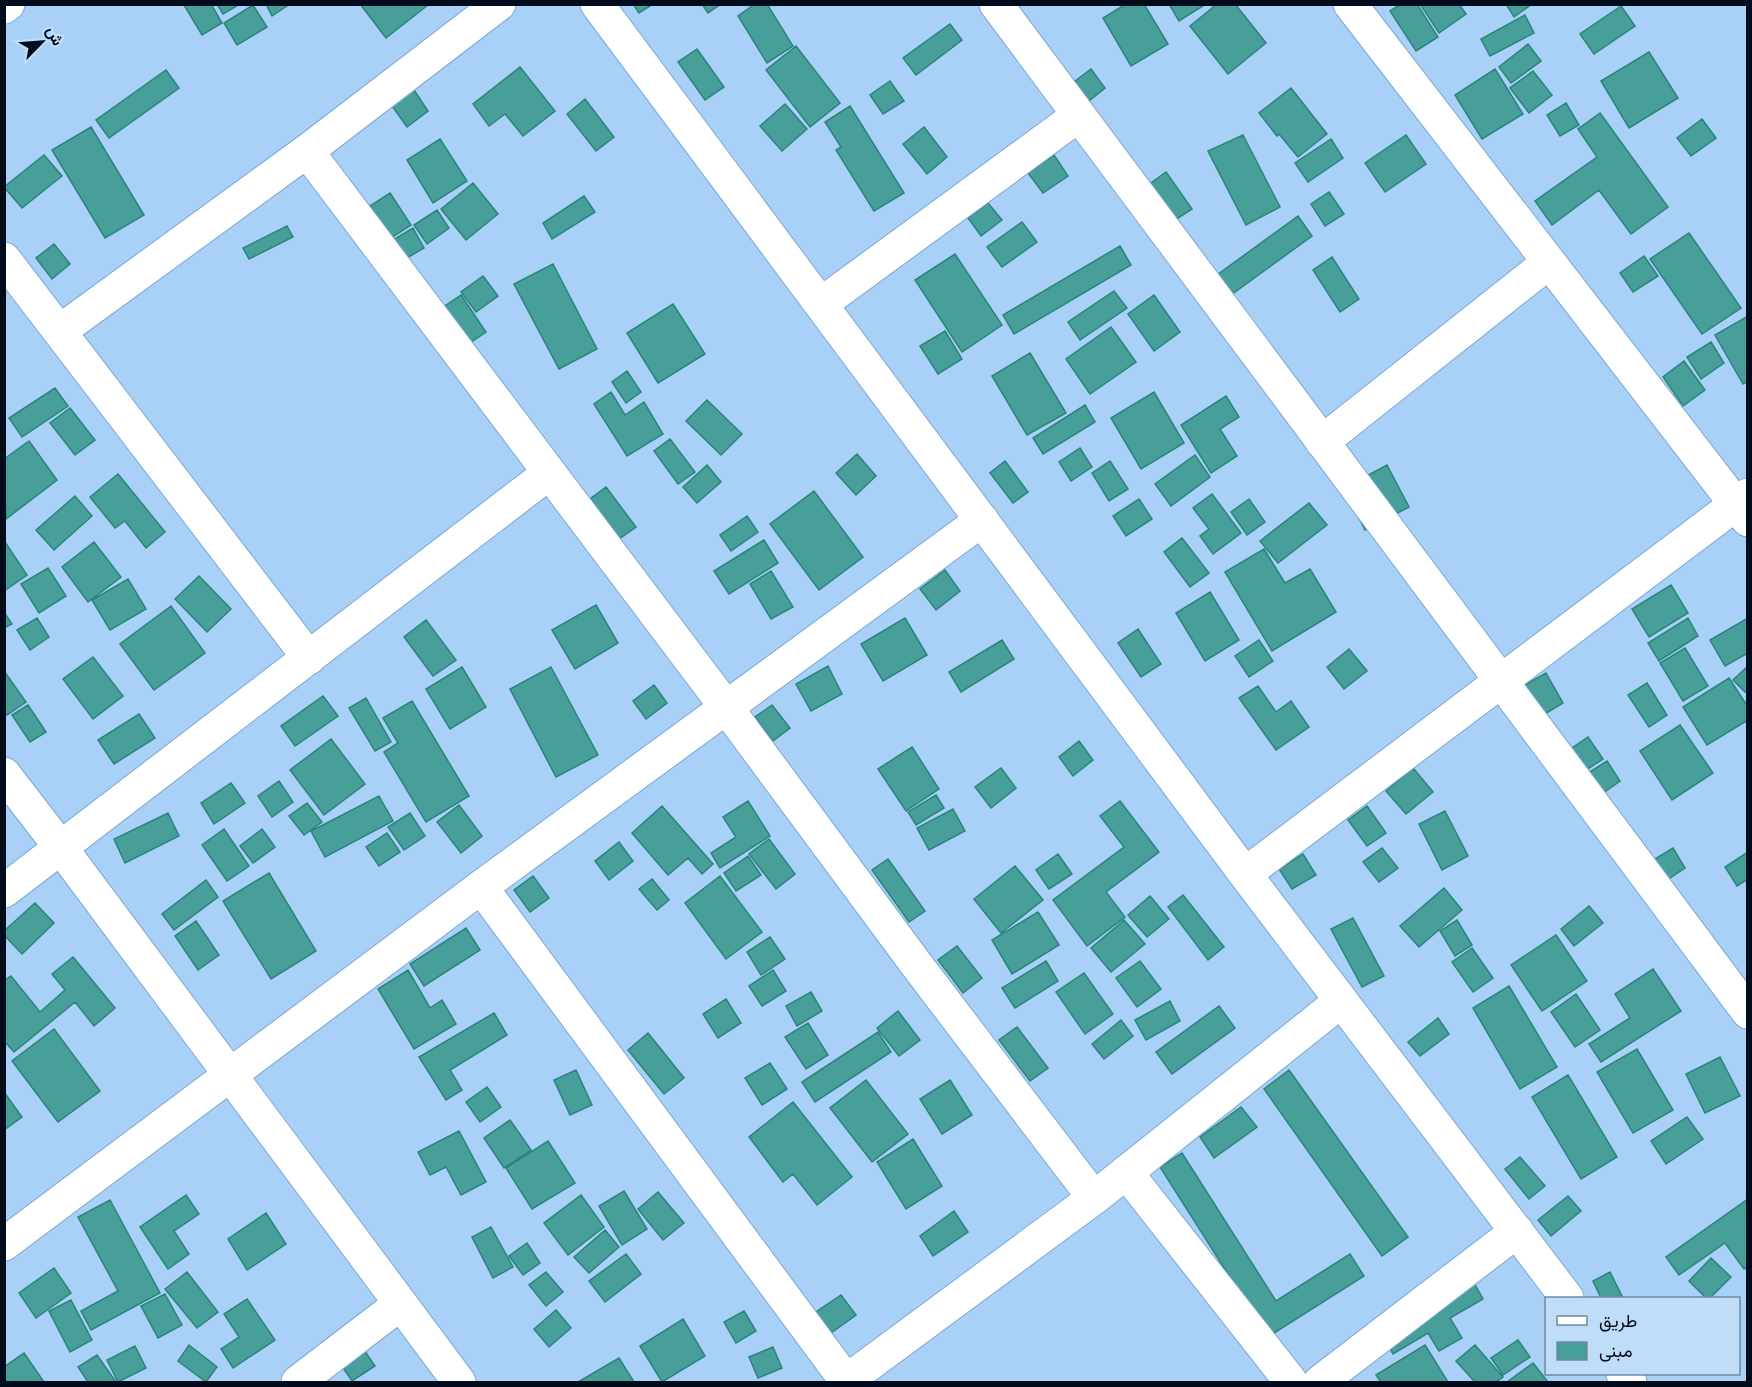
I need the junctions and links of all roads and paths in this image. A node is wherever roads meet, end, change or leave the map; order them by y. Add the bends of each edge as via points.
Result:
1 (499, 4) edge
2 (597, 4) edge
3 (996, 4) edge
4 (1350, 4) edge
5 (1079, 115) junction
6 (308, 150) junction
7 (4, 259) edge
8 (1550, 262) junction
9 (821, 304) junction
10 (60, 332) junction
11 (1322, 442) junction
12 (549, 473) junction
13 (1744, 506) edge
14 (982, 520) junction
15 (309, 658) junction
16 (1502, 680) junction
17 (726, 707) junction
18 (4, 774) edge
19 (61, 848) junction
20 (1245, 874) junction
21 (481, 887) junction
22 (4, 891) edge
23 (1341, 1001) junction
24 (1748, 1012) edge
25 (230, 1076) junction
26 (1126, 1172) junction
27 (1094, 1198) junction
28 (1516, 1231) junction
29 (4, 1244) edge
30 (1566, 1297) edge
31 (400, 1304) junction
32 (846, 1382) edge
33 (298, 1383) edge
34 (459, 1383) edge
35 (1291, 1383) edge
36 (1320, 1383) edge

1 - 6 street
2 - 9 street
3 - 5 street
4 - 8 street
5 - 9 street
5 - 11 street
6 - 10 street
6 - 12 street
7 - 10 street
8 - 11 street
8 - 13 street
9 - 14 street
10 - 15 street
11 - 16 street
12 - 15 street
12 - 17 street
13 - 16 street
14 - 17 street
14 - 20 street
15 - 19 street
16 - 20 street
16 - 24 street
17 - 21 street
17 - 27 street
18 - 19 street
19 - 22 street
19 - 25 street
20 - 23 street
21 - 25 street
21 - 32 street
23 - 26 street
23 - 28 street
25 - 29 street
25 - 31 street
26 - 27 street
26 - 35 street
27 - 32 street
28 - 30 street
28 - 36 street
31 - 33 street
31 - 34 street

